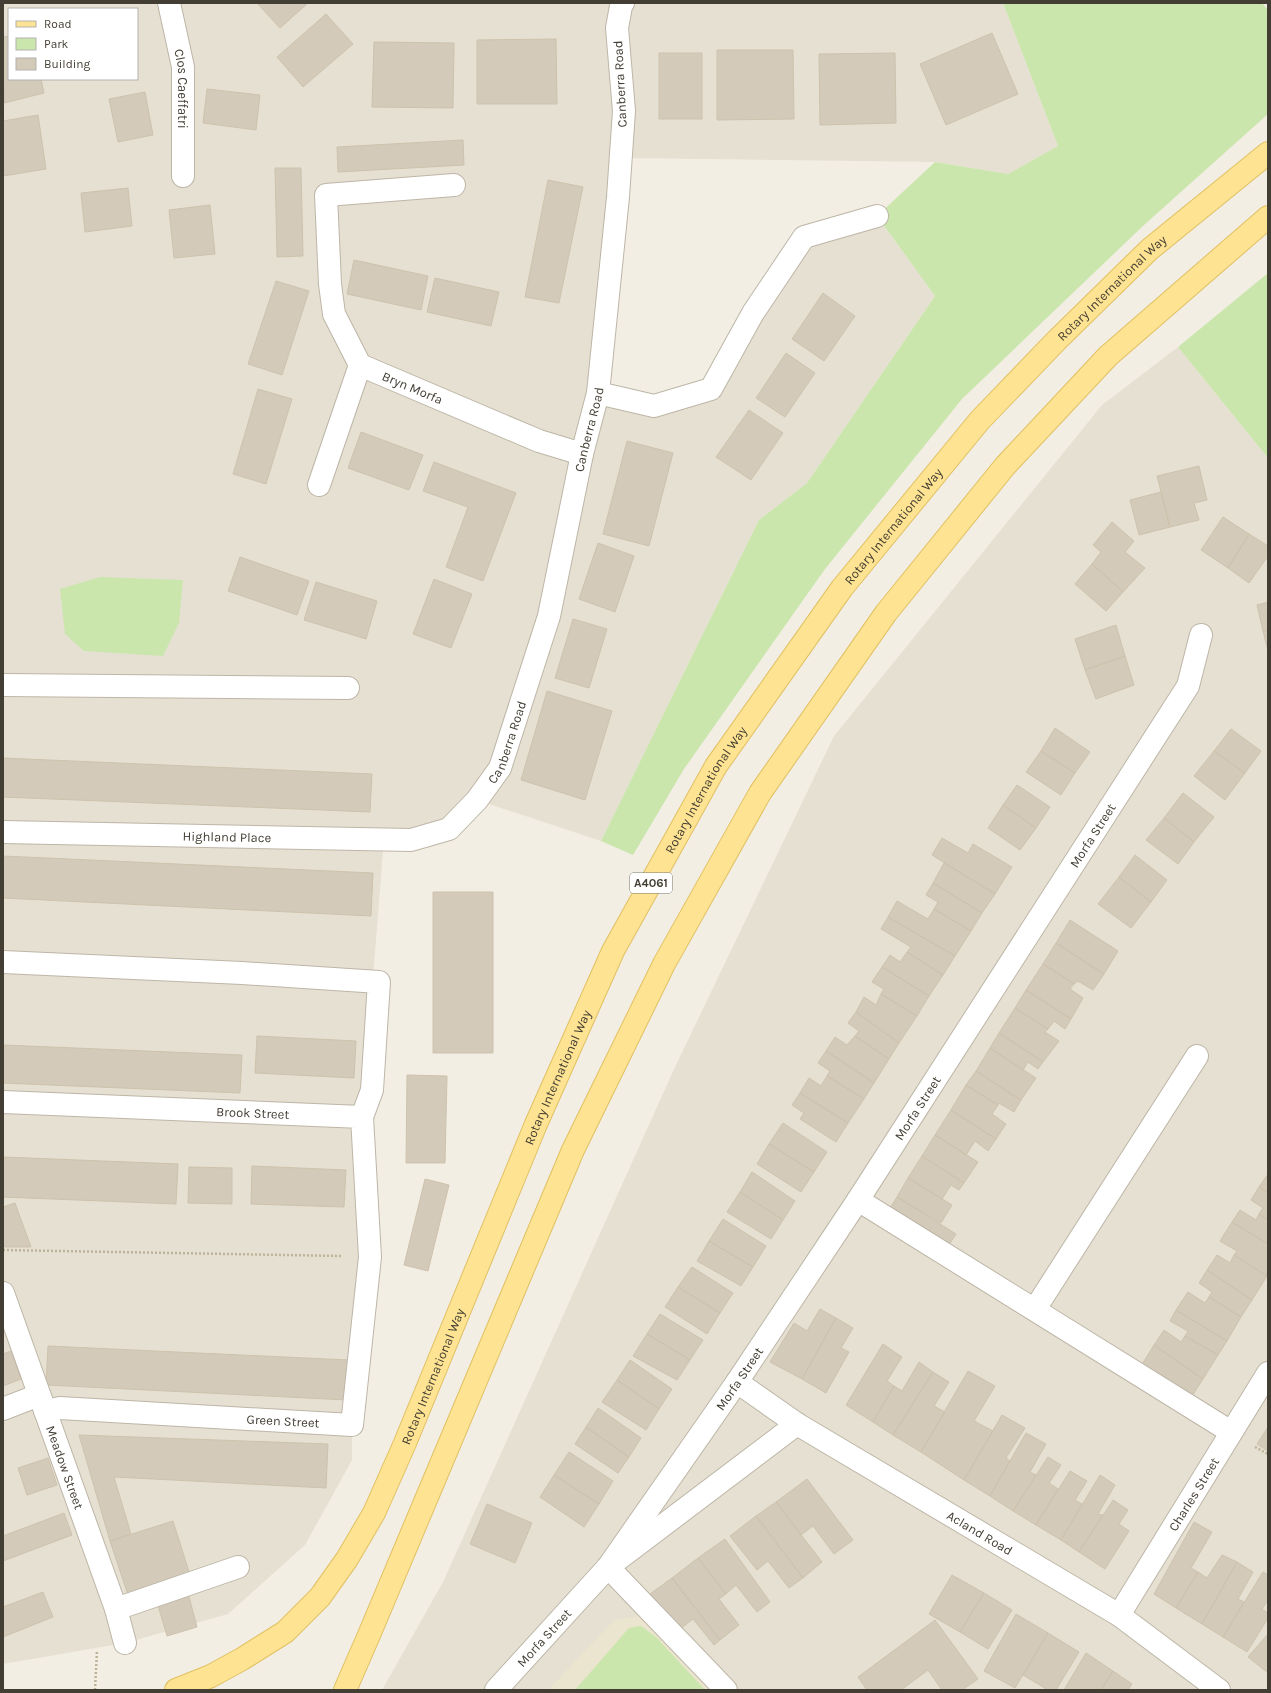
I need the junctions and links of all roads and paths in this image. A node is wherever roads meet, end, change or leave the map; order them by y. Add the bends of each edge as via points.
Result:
1 (169, 3) edge
2 (623, 3) edge
3 (1268, 153) edge
4 (183, 176) dead end
5 (454, 185) dead end
6 (877, 216) dead end
7 (1268, 217) edge
8 (360, 366) junction
9 (598, 393) junction
10 (582, 454) junction
11 (319, 485) dead end
12 (1202, 635) dead end
13 (3, 684) edge
14 (348, 688) dead end
15 (448, 829) joint
16 (3, 832) edge
17 (3, 962) edge
18 (1197, 1056) dead end
19 (3, 1102) edge
20 (362, 1117) junction
21 (858, 1200) junction
22 (3, 1250) edge
23 (370, 1257) junction
24 (3, 1293) edge
25 (1035, 1309) junction
26 (1268, 1373) edge
27 (737, 1382) junction
28 (42, 1403) junction
29 (3, 1409) edge
30 (796, 1424) junction
31 (1231, 1432) junction
32 (238, 1567) dead end
33 (608, 1567) junction
34 (116, 1609) junction
35 (1119, 1615) junction
36 (125, 1643) dead end
37 (176, 1690) edge
38 (345, 1690) edge
39 (496, 1690) edge
40 (726, 1690) edge
41 (1219, 1690) edge

1 - 4 street, Clos Caeffatri via 183,67
2 - 9 street, Canberra Road via 620,6 617,28 624,111 618,205
3 - 37 main road, Rotary International Way / A4061 via 1150,249 980,420 842,588 756,709 716,766 613,951 536,1124 405,1443 370,1520 347,1559 320,1597 285,1632 242,1659
5 - 8 street via 326,195 334,314
6 - 9 street via 804,237 753,313 711,389 654,406
7 - 38 main road via 1108,356 1005,466 886,613 760,793 664,964 573,1150
8 - 10 street, Bryn Morfa via 539,441
8 - 11 street
9 - 10 street, Canberra Road
10 - 15 street, Canberra Road via 549,616 500,768 477,800
12 - 21 street, Morfa Street via 1188,686
13 - 14 street
15 - 16 street, Highland Place via 411,840
17 - 20 street via 379,982 372,1090
18 - 25 street
19 - 20 street, Brook Street
20 - 23 street
21 - 25 street
21 - 27 street, Morfa Street
22 - 23 path
23 - 28 street, Green Street via 352,1426 60,1408
24 - 28 street, Meadow Street
25 - 31 street
26 - 31 street, Charles Street
27 - 30 street, Acland Road
27 - 33 street, Morfa Street
28 - 29 street, Green Street
28 - 34 street, Meadow Street
30 - 33 street, Morfa Street
30 - 35 street, Acland Road
31 - 35 street, Charles Street
32 - 34 street
33 - 39 street, Morfa Street
33 - 40 street
34 - 36 street, Meadow Street
35 - 41 street, Acland Road

